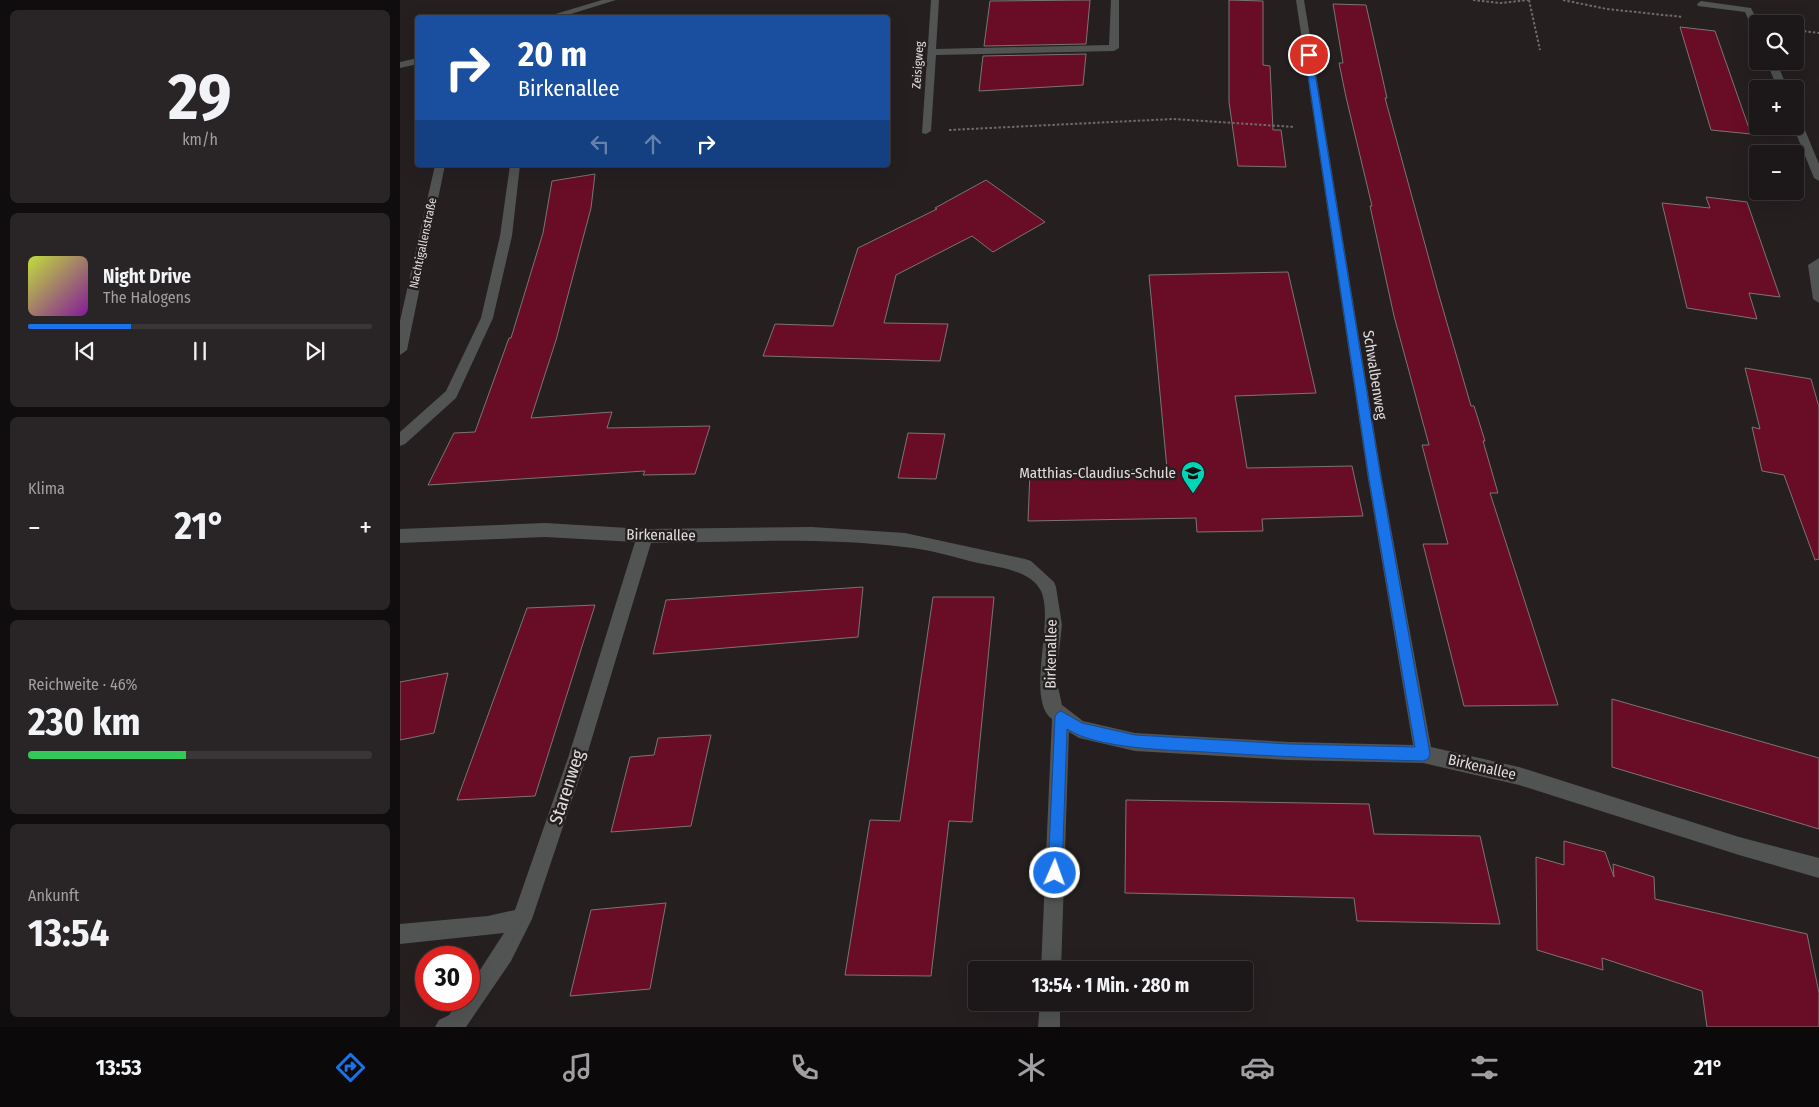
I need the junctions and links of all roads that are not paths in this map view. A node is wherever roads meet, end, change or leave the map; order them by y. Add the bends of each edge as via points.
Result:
1 (612, 0) edge
2 (935, 0) edge
3 (1115, 0) edge
4 (1300, 0) edge
5 (1702, 4) dead end
6 (557, 15) edge
7 (1750, 15) edge
8 (932, 52) junction
9 (415, 62) edge
10 (400, 64) edge
11 (926, 131) road end
12 (1802, 135) edge
13 (440, 167) edge
14 (514, 167) edge
15 (1819, 178) edge
16 (1819, 262) edge
17 (1819, 299) edge
18 (400, 350) edge
19 (400, 440) edge
20 (400, 536) edge
21 (644, 536) junction
22 (1061, 717) junction
23 (1423, 754) junction
24 (1819, 868) edge
25 (522, 919) junction
26 (400, 934) edge
27 (1051, 961) edge
28 (1050, 1011) edge
29 (446, 1027) edge
30 (1049, 1027) edge

1 - 6 street
2 - 8 street, Zeisigweg
3 - 8 street via 1114,48
4 - 23 street, Schwalbenweg via 1375,479
5 - 7 street via 1748,10
8 - 11 street, Zeisigweg
9 - 10 street
12 - 15 street
13 - 18 street, Nachtigallenstraße
14 - 19 street via 506,236 488,318 451,394
16 - 17 street via 1814,265
20 - 21 street, Birkenallee via 545,530
21 - 22 street, Birkenallee via 812,534 905,540 1025,566 1048,588 1054,625 1048,678 1054,710
21 - 25 street, Starenweg via 577,758
22 - 23 street, Birkenallee via 1079,729 1135,742 1289,751
22 - 27 street
23 - 24 street, Birkenallee via 1520,776
25 - 26 street via 488,926
25 - 29 street, Starenweg via 504,954 467,1007 456,1022
28 - 30 street

